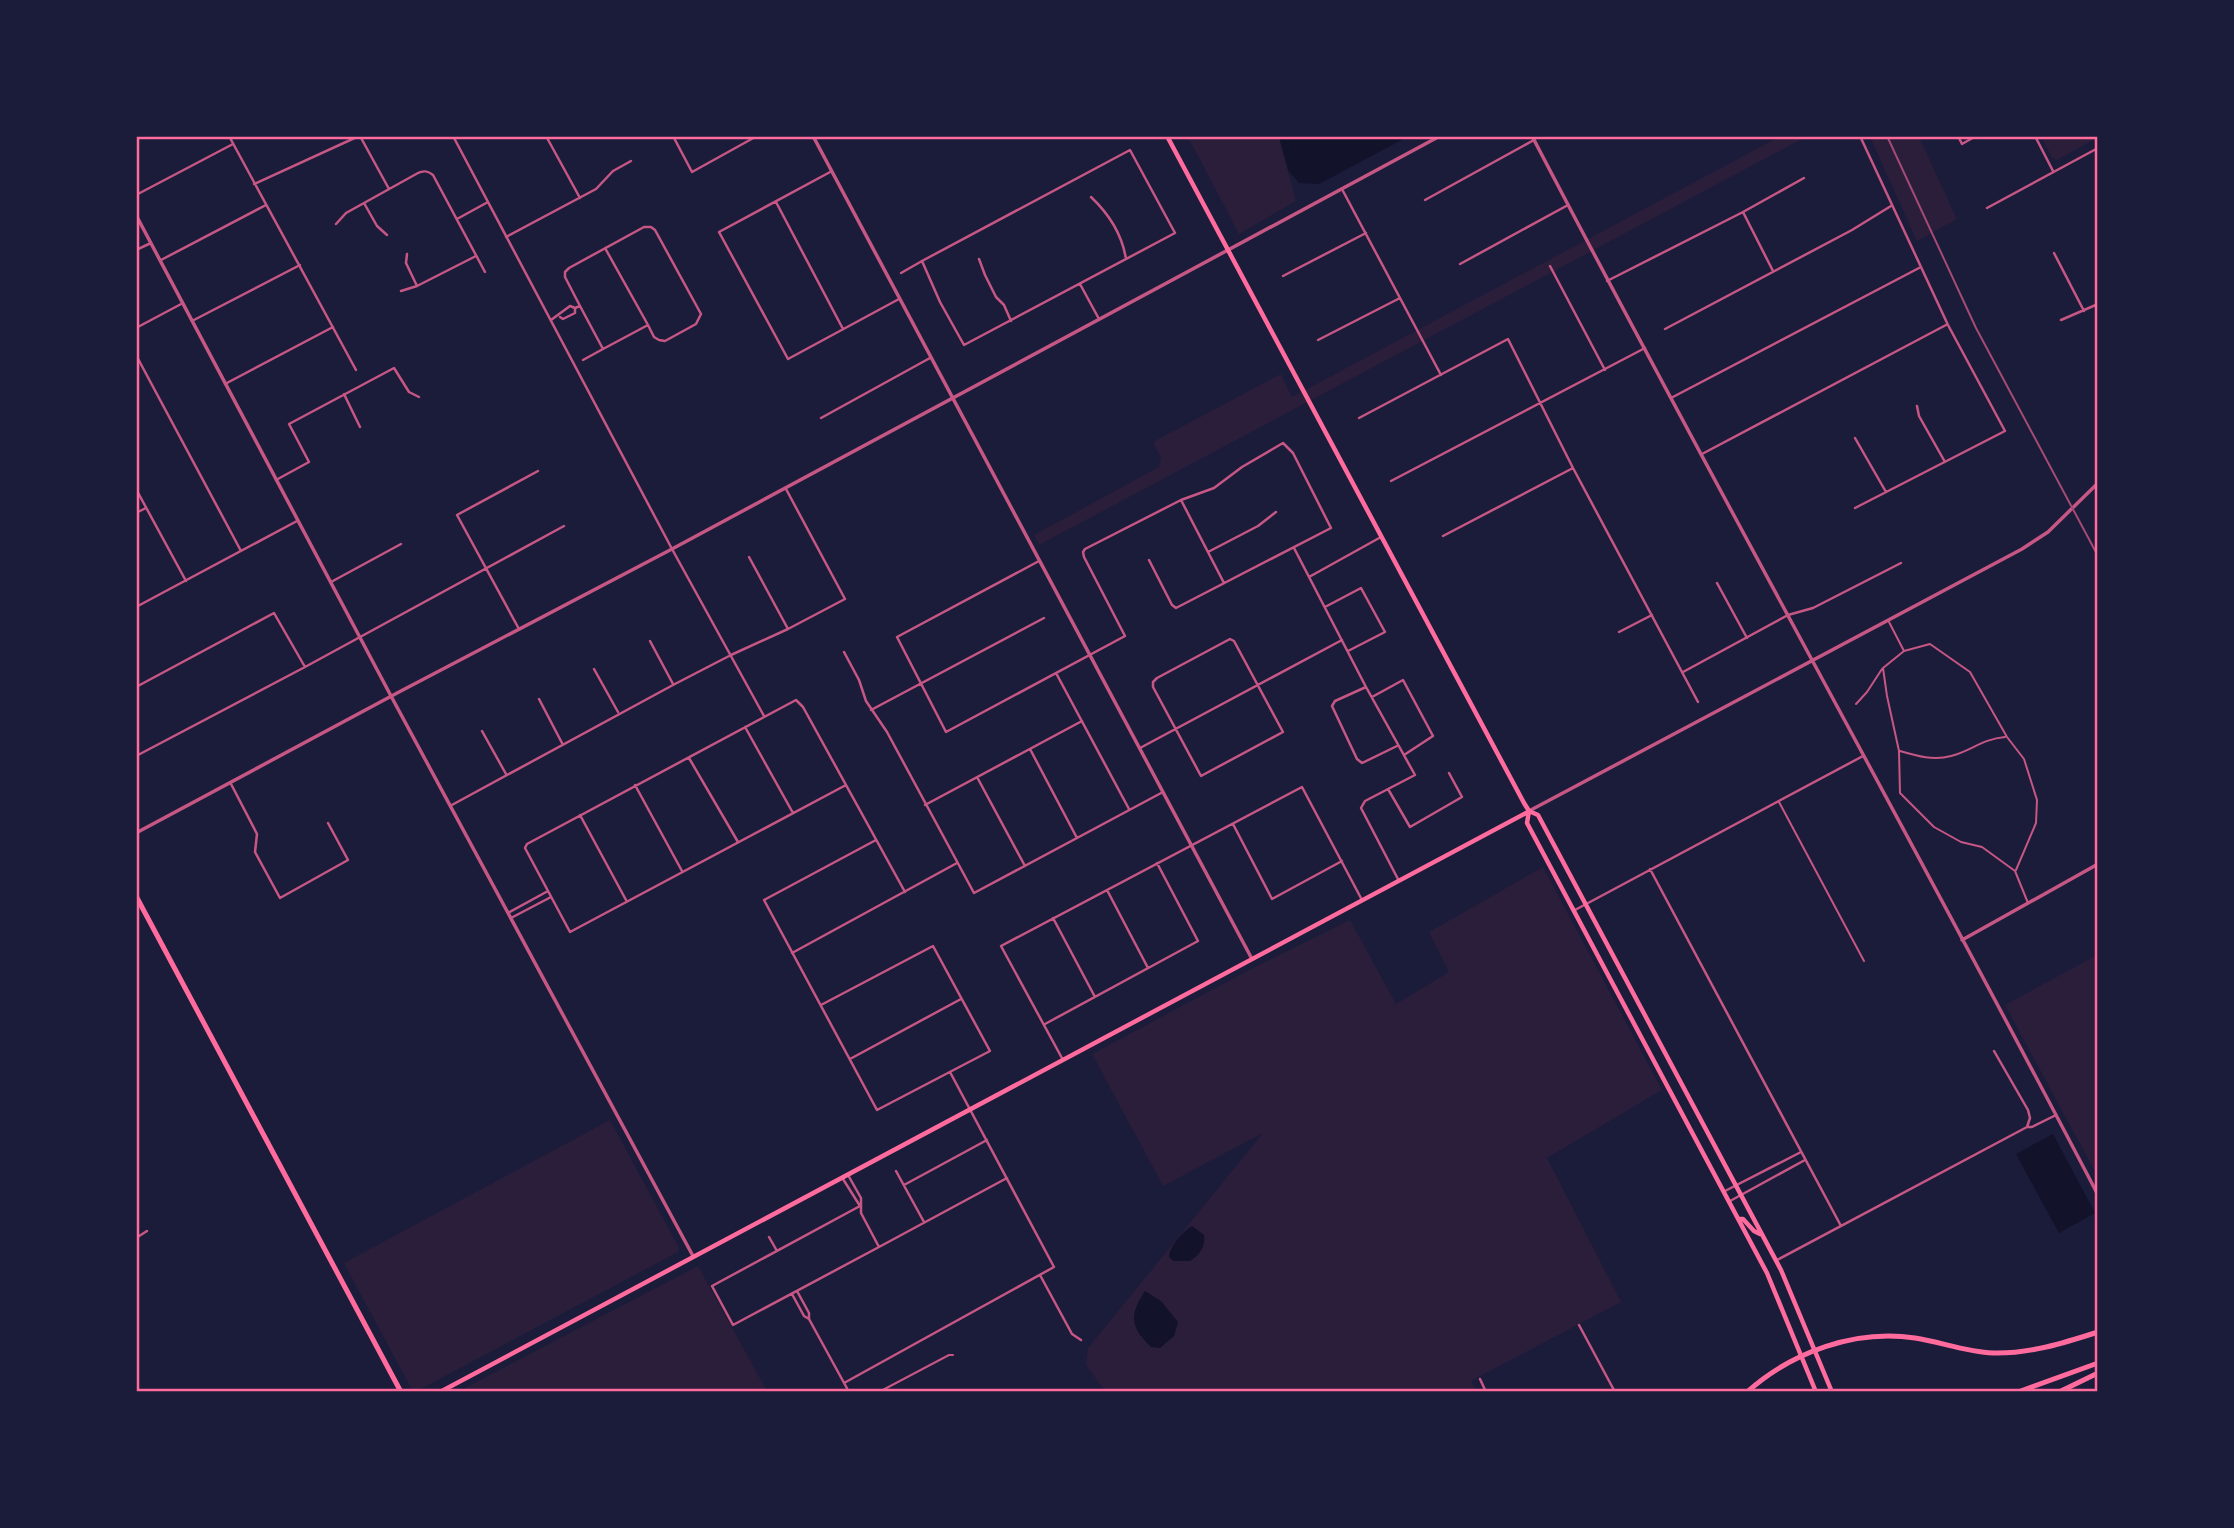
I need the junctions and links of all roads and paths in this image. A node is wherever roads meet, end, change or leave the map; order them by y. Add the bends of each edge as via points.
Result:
1 (229, 136) edge
2 (359, 136) edge
3 (453, 136) edge
4 (546, 136) edge
5 (673, 136) edge
6 (757, 136) edge
7 (813, 136) edge
8 (1167, 136) edge
9 (1440, 136) edge
10 (1860, 136) edge
11 (1958, 136) edge
12 (1976, 136) edge
13 (2035, 136) edge
14 (1533, 138) edge
15 (233, 144) junction
16 (2098, 148) edge
17 (631, 161) dead end
18 (832, 172) junction
19 (2053, 172) junction
20 (1804, 178) dead end
21 (254, 184) junction
22 (389, 189) junction
23 (1342, 191) junction
24 (136, 195) edge
25 (1091, 197) dead end
26 (580, 198) junction
27 (1425, 200) dead end
28 (488, 202) junction
29 (776, 202) junction
30 (364, 203) junction
31 (267, 205) junction
32 (1568, 205) junction
33 (1891, 206) junction
34 (1987, 208) dead end
35 (1743, 212) junction
36 (136, 215) edge
37 (456, 219) junction
38 (336, 224) dead end
39 (1366, 233) junction
40 (387, 235) dead end
41 (506, 237) junction
42 (151, 243) junction
43 (605, 248) junction
44 (136, 250) edge
45 (1228, 250) junction
46 (2054, 253) dead end
47 (407, 254) dead end
48 (476, 256) junction
49 (979, 259) dead end
50 (1126, 259) junction
51 (161, 260) junction
52 (922, 261) junction
53 (1460, 264) dead end
54 (300, 265) junction
55 (1550, 266) dead end
56 (1920, 267) junction
57 (1774, 271) junction
58 (485, 272) dead end
59 (901, 273) dead end
60 (1283, 276) dead end
61 (1607, 281) junction
62 (1080, 284) junction
63 (417, 286) junction
64 (401, 291) dead end
65 (1400, 298) junction
66 (899, 299) junction
67 (183, 303) junction
68 (2098, 304) edge
69 (580, 306) junction
70 (565, 309) junction
71 (575, 309) junction
72 (2084, 310) junction
73 (568, 316) junction
74 (558, 317) junction
75 (1098, 318) junction
76 (551, 320) junction
77 (2061, 320) dead end
78 (192, 321) junction
79 (1011, 321) junction
80 (1948, 324) junction
81 (648, 325) junction
82 (333, 327) junction
83 (136, 328) edge
84 (843, 329) junction
85 (1665, 329) dead end
86 (1318, 340) dead end
87 (1645, 348) junction
88 (603, 349) junction
89 (136, 355) edge
90 (930, 358) junction
91 (583, 360) dead end
92 (356, 370) dead end
93 (1605, 370) junction
94 (1441, 375) junction
95 (225, 384) junction
96 (344, 394) junction
97 (419, 397) dead end
98 (952, 397) junction
99 (1671, 398) junction
100 (1542, 404) junction
101 (1917, 406) dead end
102 (821, 418) dead end
103 (1359, 418) dead end
104 (360, 426) dead end
105 (1855, 438) dead end
106 (1702, 454) junction
107 (1945, 462) junction
108 (1573, 468) junction
109 (538, 471) dead end
110 (276, 480) junction
111 (1391, 481) dead end
112 (2098, 483) edge
113 (785, 487) junction
114 (136, 489) edge
115 (1886, 492) junction
116 (1181, 500) junction
117 (146, 508) junction
118 (1855, 508) dead end
119 (1276, 512) dead end
120 (136, 513) edge
121 (298, 520) junction
122 (564, 526) dead end
123 (1443, 536) dead end
124 (1381, 537) junction
125 (401, 544) dead end
126 (1294, 547) junction
127 (672, 549) junction
128 (242, 551) junction
129 (1208, 552) junction
130 (749, 557) dead end
131 (1149, 560) dead end
132 (1039, 561) junction
133 (1901, 563) dead end
134 (485, 568) junction
135 (1309, 577) junction
136 (186, 580) junction
137 (331, 582) junction
138 (1224, 583) junction
139 (1717, 583) dead end
140 (136, 607) edge
141 (1325, 607) junction
142 (1652, 615) junction
143 (1788, 615) junction
144 (1044, 618) dead end
145 (1888, 619) junction
146 (519, 629) junction
147 (788, 629) junction
148 (1619, 632) dead end
149 (360, 638) junction
150 (1747, 638) junction
151 (1342, 640) junction
152 (650, 641) dead end
153 (1348, 651) junction
154 (1904, 651) junction
155 (844, 652) dead end
156 (731, 655) junction
157 (1091, 655) junction
158 (1812, 660) junction
159 (306, 667) junction
160 (1883, 668) junction
161 (594, 669) dead end
162 (1683, 672) junction
163 (1056, 673) junction
164 (921, 683) junction
165 (673, 684) junction
166 (1258, 685) junction
167 (136, 687) edge
168 (1366, 687) junction
169 (391, 696) junction
170 (1372, 697) junction
171 (539, 699) dead end
172 (1698, 702) dead end
173 (1856, 704) dead end
174 (872, 710) junction
175 (618, 713) junction
176 (764, 716) junction
177 (1082, 721) junction
178 (745, 727) junction
179 (1176, 729) junction
180 (482, 731) dead end
181 (2007, 737) junction
182 (562, 744) junction
183 (1398, 745) junction
184 (1140, 748) junction
185 (1030, 749) junction
186 (1899, 751) junction
187 (137, 754) edge
188 (1404, 755) junction
189 (1863, 756) junction
190 (689, 758) junction
191 (1449, 773) dead end
192 (507, 775) junction
193 (977, 777) junction
194 (230, 782) junction
195 (635, 785) junction
196 (846, 785) junction
197 (1388, 789) junction
198 (1163, 792) junction
199 (1779, 801) junction
200 (925, 805) junction
201 (450, 806) junction
202 (1129, 810) junction
203 (1529, 811) junction
204 (793, 813) junction
205 (580, 815) junction
206 (328, 823) dead end
207 (1233, 824) junction
208 (136, 833) edge
209 (1077, 838) junction
210 (876, 840) junction
211 (738, 842) junction
212 (1192, 845) junction
213 (1342, 861) junction
214 (957, 863) junction
215 (1157, 863) junction
216 (2098, 864) edge
217 (1026, 866) junction
218 (1650, 869) junction
219 (2015, 871) junction
220 (682, 872) junction
221 (1399, 881) junction
222 (1107, 889) junction
223 (548, 891) junction
224 (905, 892) junction
225 (136, 896) edge
226 (551, 897) junction
227 (626, 900) junction
228 (1362, 900) junction
229 (1586, 904) junction
230 (2028, 904) junction
231 (1575, 910) junction
232 (508, 913) junction
233 (511, 918) junction
234 (1053, 918) junction
235 (1962, 940) junction
236 (792, 953) junction
237 (1252, 959) junction
238 (1864, 961) dead end
239 (1148, 968) junction
240 (1095, 997) junction
241 (961, 999) junction
242 (821, 1005) junction
243 (1045, 1024) junction
244 (1994, 1051) dead end
245 (849, 1059) junction
246 (1063, 1060) junction
247 (950, 1072) junction
248 (970, 1110) junction
249 (2056, 1115) junction
250 (2027, 1127) junction
251 (987, 1140) junction
252 (1801, 1152) junction
253 (1805, 1160) junction
254 (896, 1171) dead end
255 (845, 1175) junction
256 (1007, 1178) junction
257 (904, 1185) junction
258 (1736, 1185) junction
259 (1725, 1191) junction
260 (1741, 1195) junction
261 (2098, 1195) edge
262 (1730, 1201) junction
263 (860, 1206) junction
264 (1740, 1219) junction
265 (924, 1222) junction
266 (1841, 1226) junction
267 (147, 1231) dead end
268 (1762, 1235) junction
269 (769, 1237) dead end
270 (136, 1238) edge
271 (879, 1247) junction
272 (777, 1251) junction
273 (693, 1256) junction
274 (1776, 1261) junction
275 (1040, 1275) junction
276 (797, 1291) junction
277 (792, 1294) junction
278 (809, 1319) junction
279 (1580, 1325) dead end
280 (2098, 1332) edge
281 (1081, 1340) dead end
282 (1815, 1351) junction
283 (953, 1355) dead end
284 (1802, 1356) junction
285 (2098, 1363) edge
286 (2098, 1373) edge
287 (1480, 1379) dead end
288 (844, 1383) junction
289 (401, 1391) edge
290 (440, 1391) edge
291 (849, 1391) edge
292 (879, 1391) edge
293 (1486, 1391) edge
294 (1615, 1391) edge
295 (1747, 1391) edge
296 (1816, 1391) edge
297 (1832, 1391) edge
298 (2018, 1391) edge
299 (2059, 1391) edge

1 - 15 street
2 - 21 street
2 - 22 street
3 - 28 street
4 - 26 street
5 - 6 street via 692,173
7 - 18 street
8 - 45 main road
9 - 23 street
10 - 33 street
11 - 12 street via 1962,144
13 - 19 street
14 - 27 street
14 - 32 street
15 - 21 street
15 - 24 street
16 - 19 street
17 - 26 street
18 - 29 street
18 - 66 street
19 - 34 street
20 - 35 street
21 - 31 street
22 - 30 street
22 - 37 street via 429,172
23 - 39 street
23 - 45 street
25 - 50 street via 1117,231
26 - 41 street
28 - 37 street
28 - 41 street
29 - 84 street
29 - 84 street via 719,232 788,359
30 - 38 street
30 - 40 street
31 - 51 street
31 - 54 street
32 - 53 street
32 - 61 street
33 - 56 street
33 - 57 street
35 - 57 street
35 - 61 street
36 - 42 street
37 - 48 street
39 - 60 street
39 - 65 street
41 - 76 street
42 - 44 street
42 - 51 street
43 - 69 street via 565,272
43 - 81 street
43 - 81 street via 651,227 701,314 696,324 665,341 654,337
45 - 75 street
45 - 124 main road
46 - 72 street
47 - 63 street via 405,264
48 - 58 street
48 - 63 street
49 - 79 street
50 - 52 street via 1175,233 1130,150
50 - 62 street
51 - 67 street
52 - 59 street
52 - 79 street via 964,345
54 - 78 street
54 - 82 street
55 - 93 street
56 - 80 street
56 - 99 street
57 - 85 street
61 - 87 street
62 - 75 street
62 - 79 street
63 - 64 street
65 - 86 street
65 - 94 street
66 - 84 street
66 - 90 street
67 - 78 street
67 - 83 street
68 - 72 street
69 - 71 street
69 - 88 street
70 - 71 street
70 - 73 street
70 - 74 street
71 - 73 street
72 - 77 street
73 - 74 street
74 - 76 street
75 - 98 street
76 - 127 street
78 - 95 street
80 - 106 street
80 - 107 street via 2005,431
81 - 88 street
82 - 92 street
82 - 95 street
87 - 93 street
87 - 99 street
88 - 91 street
89 - 128 street
90 - 98 street
90 - 102 street
93 - 100 street
94 - 100 street via 1508,339
94 - 103 street
95 - 110 street
96 - 97 street via 394,368 409,392
96 - 104 street
96 - 110 street via 289,424 309,462
98 - 113 street
98 - 132 street
99 - 106 street
100 - 108 street
100 - 111 street
101 - 107 street
105 - 115 street
106 - 143 street
107 - 115 street
108 - 123 street
108 - 142 street
109 - 134 street via 457,515
110 - 121 street
112 - 145 street via 2038,539
113 - 127 street
113 - 147 street via 845,599
114 - 117 street
115 - 118 street
116 - 126 street via 1214,488 1283,443 1293,453 1331,528
116 - 129 street
116 - 157 street via 1083,552 1125,636
117 - 120 street
117 - 136 street
119 - 129 street
121 - 128 street
121 - 137 street
122 - 134 street
124 - 135 street
124 - 203 main road
125 - 137 street
126 - 135 street
126 - 138 street
127 - 146 street
127 - 156 street
128 - 136 street
129 - 138 street
130 - 147 street
131 - 138 street via 1176,608
132 - 157 street
132 - 164 street via 897,637
133 - 143 street via 1813,608
134 - 146 street
134 - 149 street
135 - 141 street
136 - 140 street
137 - 149 street
139 - 150 street
141 - 151 street
141 - 153 street via 1361,588 1385,632
142 - 148 street
142 - 162 street
143 - 150 street
143 - 158 street
144 - 164 street
145 - 154 lane
145 - 158 street
146 - 169 street
147 - 156 street
149 - 159 street
149 - 169 street
150 - 162 street
151 - 153 street
151 - 166 street
152 - 165 street
153 - 168 street
154 - 160 lane
154 - 181 lane via 1930,644 1970,673
155 - 174 street
156 - 165 street
156 - 176 street
157 - 163 street
157 - 184 street
158 - 189 street
158 - 203 street
159 - 167 street via 274,613
159 - 187 street
160 - 173 lane
160 - 186 lane
161 - 175 street
162 - 172 street
163 - 164 street via 946,732
163 - 177 street
164 - 174 street
165 - 175 street
166 - 179 street
166 - 179 street via 1230,639 1157,678 1153,687
166 - 179 street via 1283,732 1201,776
168 - 170 street
168 - 183 street via 1332,706 1357,759 1362,763
169 - 194 street
169 - 201 street
170 - 183 street
170 - 188 street via 1403,680 1433,736
171 - 182 street
174 - 200 street
175 - 182 street
176 - 178 street
176 - 196 street via 796,700
177 - 185 street
177 - 202 street
178 - 190 street
178 - 204 street
179 - 184 street
180 - 192 street
181 - 186 lane via 1939,758
181 - 219 lane via 2024,759 2037,800 2036,823
182 - 192 street
183 - 188 street
184 - 198 street
185 - 193 street
185 - 209 street
186 - 219 lane via 1900,793 1934,827 1982,847
188 - 197 street via 1415,775
189 - 199 street
189 - 235 street
190 - 195 street
190 - 211 street
191 - 197 street via 1462,797 1410,827
192 - 201 street
193 - 200 street
193 - 217 street
194 - 206 street via 257,834 255,852 280,898 348,860
194 - 208 street
195 - 205 street
195 - 220 street
196 - 204 street
196 - 210 street
197 - 221 street via 1361,808
198 - 202 street
198 - 212 street
199 - 218 street
199 - 238 lane
200 - 214 street
201 - 232 street
202 - 209 street
203 - 221 main road
203 - 229 main road via 1538,816
203 - 231 main road via 1527,823
204 - 211 street
205 - 223 street via 525,848
205 - 227 street
207 - 212 street
207 - 213 street via 1302,786
207 - 213 street via 1272,899
209 - 217 street
210 - 224 street
210 - 236 street via 764,900
211 - 220 street
212 - 215 street
212 - 237 street
213 - 228 street
214 - 217 street via 974,893
214 - 224 street
215 - 222 street
215 - 239 street via 1198,941
216 - 230 street
218 - 229 street
218 - 252 street
219 - 230 lane
220 - 227 street
221 - 228 main road
222 - 234 street
222 - 239 street
223 - 226 street
223 - 232 street
224 - 236 street
225 - 289 main road
226 - 227 street via 570,932
226 - 233 street
228 - 237 main road
229 - 231 street
229 - 258 main road
230 - 235 street
231 - 259 main road
232 - 233 street
233 - 273 street
234 - 240 street
234 - 243 street via 1001,946
235 - 249 street
236 - 242 street
237 - 246 main road
239 - 240 street
240 - 243 street
241 - 242 street via 933,946
241 - 245 street
241 - 247 street via 989,1051
242 - 245 street
243 - 246 street
244 - 250 street via 2028,1110
245 - 247 street via 877,1110
246 - 248 main road
247 - 248 street
248 - 251 street
248 - 255 main road
249 - 250 street
249 - 261 street
250 - 266 street
251 - 256 street
251 - 257 street
252 - 253 street
252 - 258 street
253 - 260 street
253 - 266 street
254 - 257 street
255 - 263 street
255 - 273 main road
256 - 265 street
256 - 275 street via 1054,1267
257 - 265 street
258 - 259 street
258 - 260 main road
259 - 262 main road
260 - 262 street
260 - 268 main road
262 - 264 main road
263 - 271 street
263 - 272 street
264 - 268 main road
264 - 284 main road
265 - 271 street
266 - 274 street
267 - 270 street
268 - 274 main road
269 - 272 street
271 - 276 street
272 - 277 street via 712,1286 733,1325
273 - 290 main road
274 - 282 main road
275 - 281 street via 1072,1334
275 - 288 street
276 - 277 street
276 - 278 street
277 - 278 street
278 - 288 street
279 - 294 street
280 - 282 main road via 2020,1353 1968,1351 1896,1336 1842,1342
282 - 284 main road
282 - 297 main road
283 - 292 lane
284 - 295 main road
284 - 296 main road
285 - 298 main road
286 - 299 main road
287 - 293 street
288 - 291 street

